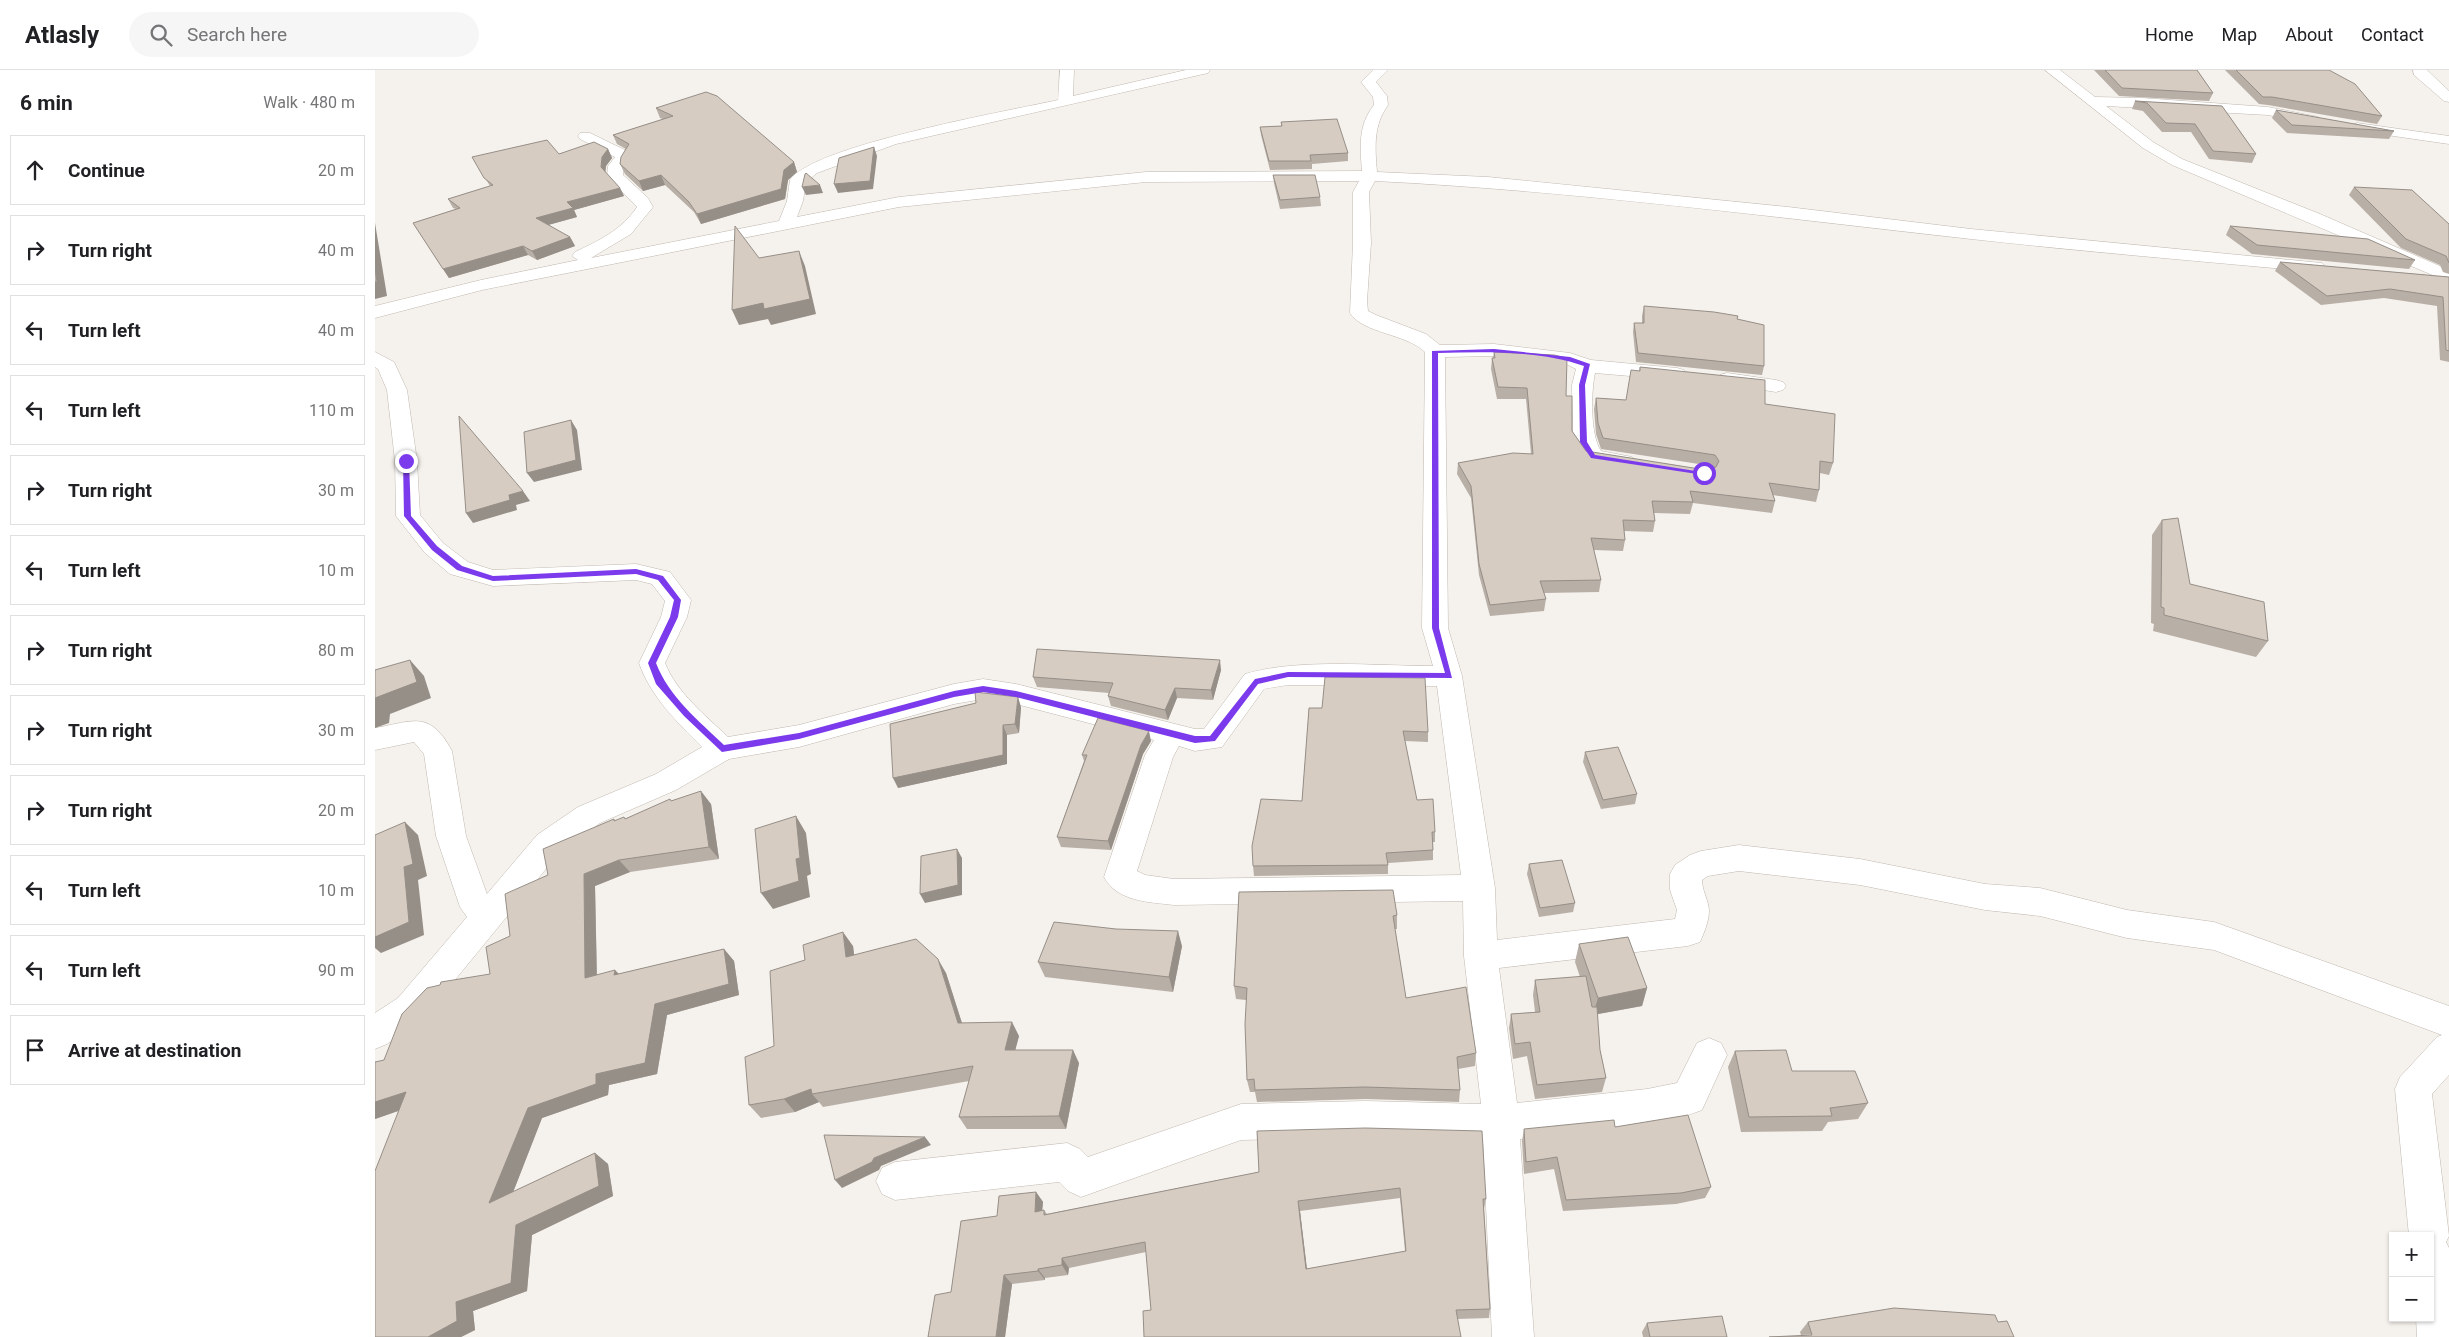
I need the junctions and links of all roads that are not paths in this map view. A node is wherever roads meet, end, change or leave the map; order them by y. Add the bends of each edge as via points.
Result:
1 (1067, 70) edge
2 (1203, 70) edge
3 (1381, 70) edge
4 (2052, 70) edge
5 (2421, 70) edge
6 (2449, 98) edge
7 (2093, 100) junction
8 (1064, 103) junction
9 (585, 136) dead end
10 (2449, 140) edge
11 (1370, 176) junction
12 (787, 223) junction
13 (2333, 269) edge
14 (550, 271) junction
15 (2410, 276) edge
16 (2449, 279) edge
17 (375, 312) edge
18 (1435, 351) junction
19 (375, 358) edge
20 (1587, 366) junction
21 (1776, 386) dead end
22 (1645, 465) edge
23 (1449, 676) junction
24 (1172, 734) junction
25 (375, 739) edge
26 (722, 749) junction
27 (1479, 888) junction
28 (493, 908) junction
29 (1481, 956) junction
30 (2449, 1022) edge
31 (375, 1033) edge
32 (2449, 1049) edge
33 (1709, 1055) dead end
34 (1501, 1123) junction
35 (895, 1181) dead end
36 (2429, 1232) edge
37 (2432, 1277) edge
38 (1513, 1337) edge
39 (2438, 1337) edge

1 - 8 street
2 - 8 street
3 - 11 street via 1368,82 1380,96 1381,105 1373,114 1367,140
4 - 7 street
5 - 6 street via 2419,72
7 - 10 street via 2268,111
7 - 16 street via 2148,145 2177,162 2298,211
8 - 12 street via 892,140 811,170 798,180
9 - 14 street via 624,156 616,166 615,176 645,207 640,217 624,232
11 - 12 street via 1147,177 899,202
11 - 13 street via 1604,192 1971,234
11 - 18 street via 1361,192 1359,313 1373,323 1418,336
12 - 14 street
14 - 17 street via 481,284
15 - 16 street
18 - 20 street via 1494,350 1570,359
18 - 23 street via 1435,628
19 - 26 street via 387,366 397,390 406,461 408,516 434,548 459,568 493,578 636,572 661,578 677,600 674,617 652,663 659,682
20 - 21 street
20 - 22 street via 1582,385 1583,442 1593,456
23 - 24 street via 1288,675 1255,681 1212,739 1195,740
23 - 27 street
24 - 26 street via 1016,694 983,689 799,736
24 - 27 street via 1159,755 1120,877 1140,888 1218,893
25 - 28 street via 420,730 438,751 451,836 476,907
26 - 28 street via 665,782 589,815 548,844
27 - 29 street
28 - 31 street via 409,1009
29 - 30 street via 1688,932 1693,910 1686,890 1686,874 1701,864 1739,858 1860,872 1985,897 2040,902 2127,924 2213,936
29 - 34 street
32 - 36 street via 2413,1089
33 - 34 street via 1689,1098 1647,1107
34 - 35 street via 1365,1119 1241,1122 1081,1178 1067,1162
34 - 38 street
37 - 39 street

